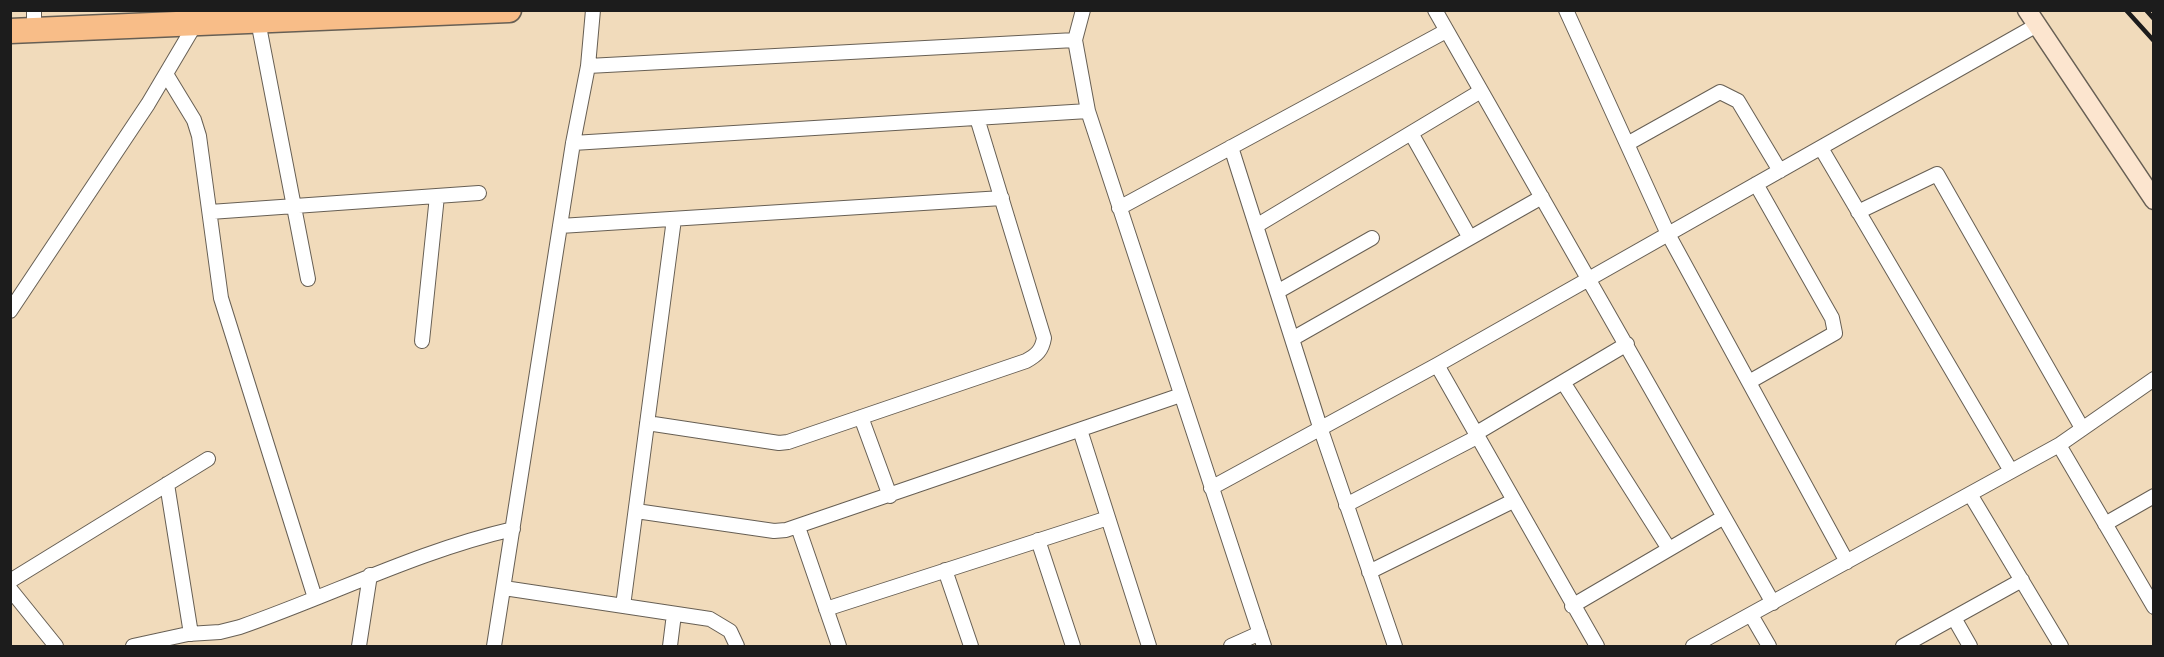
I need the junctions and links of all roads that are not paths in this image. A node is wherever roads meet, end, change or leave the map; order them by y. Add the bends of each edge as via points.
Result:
1 (509, 10) edge
2 (593, 10) edge
3 (1083, 10) edge
4 (1435, 10) edge
5 (1566, 10) edge
6 (327, 14) edge
7 (141, 18) edge
8 (2032, 18) edge
9 (258, 21) junction
10 (26, 24) edge
11 (196, 24) junction
12 (1446, 31) junction
13 (1075, 40) junction
14 (588, 66) junction
15 (166, 74) junction
16 (1481, 91) junction
17 (1088, 111) junction
18 (977, 118) junction
19 (1412, 133) junction
20 (573, 142) junction
21 (1627, 144) junction
22 (1232, 147) junction
23 (1821, 148) junction
24 (1780, 171) junction
25 (1756, 184) junction
26 (479, 193) dead end
27 (437, 196) junction
28 (1542, 197) junction
29 (1002, 198) junction
30 (2154, 200) edge
31 (294, 206) junction
32 (1119, 208) junction
33 (210, 212) junction
34 (1858, 212) junction
35 (674, 219) junction
36 (560, 226) junction
37 (1256, 226) junction
38 (1668, 234) junction
39 (1372, 237) dead end
40 (1470, 238) junction
41 (308, 279) dead end
42 (1590, 279) junction
43 (1277, 292) junction
44 (10, 310) edge
45 (1292, 339) junction
46 (422, 341) dead end
47 (1627, 344) junction
48 (1437, 365) junction
49 (2154, 379) edge
50 (1563, 382) junction
51 (1749, 382) junction
52 (1181, 395) junction
53 (861, 417) junction
54 (647, 423) junction
55 (1320, 427) junction
56 (2082, 428) junction
57 (1080, 430) junction
58 (1476, 435) junction
59 (2059, 445) junction
60 (208, 459) dead end
61 (2011, 471) junction
62 (167, 484) junction
63 (1211, 488) junction
64 (1970, 494) junction
65 (890, 496) junction
66 (2154, 496) edge
67 (1513, 501) junction
68 (1346, 505) junction
69 (636, 511) junction
70 (1724, 517) junction
71 (1108, 518) junction
72 (2105, 524) junction
73 (798, 527) junction
74 (513, 529) junction
75 (1038, 540) junction
76 (1669, 549) junction
77 (1847, 562) junction
78 (945, 570) junction
79 (1369, 572) junction
80 (370, 575) junction
81 (2022, 580) junction
82 (10, 581) edge
83 (504, 588) junction
84 (10, 589) edge
85 (315, 598) junction
86 (1773, 603) junction
87 (623, 606) junction
88 (1572, 606) junction
89 (2154, 607) edge
90 (826, 609) junction
91 (674, 614) junction
92 (1751, 615) junction
93 (1954, 618) junction
94 (191, 634) junction
95 (1262, 640) edge
96 (56, 646) edge
97 (133, 646) edge
98 (360, 646) edge
99 (494, 646) edge
100 (670, 646) edge
101 (736, 646) edge
102 (839, 646) edge
103 (970, 646) edge
104 (1073, 646) edge
105 (1149, 646) edge
106 (1232, 646) edge
107 (1395, 646) edge
108 (1597, 646) edge
109 (1693, 646) edge
110 (1769, 646) edge
111 (1903, 646) edge
112 (1971, 646) edge
113 (2061, 646) edge

1 - 6 highway
2 - 14 street
3 - 13 street
4 - 12 street
5 - 21 street
6 - 9 highway
7 - 10 highway
7 - 11 highway
8 - 23 street
8 - 30 main road
9 - 11 highway
9 - 31 street
11 - 15 street
12 - 16 street
12 - 22 street
13 - 14 street
13 - 17 street
14 - 20 street
15 - 33 street via 200,136
15 - 44 street
16 - 19 street
16 - 28 street
17 - 18 street
17 - 32 street
18 - 20 street
18 - 29 street
19 - 37 street
19 - 40 street
20 - 36 street
21 - 24 street via 1720,92 1738,101
21 - 38 street
22 - 32 street
22 - 37 street
23 - 24 street
23 - 34 street
24 - 25 street
25 - 38 street
25 - 51 street via 1832,318 1835,333
26 - 27 street
27 - 31 street
27 - 46 street
28 - 40 street
28 - 42 street
29 - 35 street
29 - 53 street via 1044,338 1043,348 1026,361
31 - 33 street
31 - 41 street
32 - 52 street
33 - 85 street via 222,304
34 - 56 street via 1937,174
34 - 61 street
35 - 36 street
35 - 54 street
36 - 74 street
37 - 43 street
38 - 42 street
38 - 51 street
39 - 43 street
40 - 45 street
42 - 47 street
42 - 48 street
43 - 45 street
45 - 55 street
47 - 50 street
47 - 70 street
48 - 55 street
48 - 58 street
49 - 56 street
50 - 58 street
50 - 76 street
51 - 77 street
52 - 57 street
52 - 63 street
53 - 54 street via 779,443
53 - 65 street
54 - 69 street
55 - 63 street
55 - 68 street
56 - 59 street
57 - 65 street
57 - 71 street
58 - 67 street
58 - 68 street
59 - 61 street
59 - 72 street
60 - 62 street
61 - 64 street
62 - 82 street
62 - 94 street
63 - 95 street
64 - 77 street
64 - 81 street
65 - 73 street
66 - 72 street
67 - 79 street
67 - 88 street
68 - 79 street
69 - 73 street via 774,531
69 - 87 street
70 - 76 street
70 - 86 street
71 - 75 street
71 - 105 street
72 - 89 street
73 - 90 street
74 - 80 street via 462,540
74 - 83 street
75 - 78 street
75 - 104 street
76 - 88 street
77 - 86 street
78 - 90 street
78 - 103 street
79 - 107 street
80 - 85 street
80 - 98 street
81 - 93 street
81 - 113 street
83 - 87 street
83 - 99 street
84 - 96 street
85 - 94 street via 231,630
86 - 92 street
87 - 91 street
88 - 108 street
90 - 102 street
91 - 100 street
91 - 101 street via 721,624 730,631
92 - 109 street
92 - 110 street
93 - 111 street
93 - 112 street
94 - 97 street
95 - 106 street

